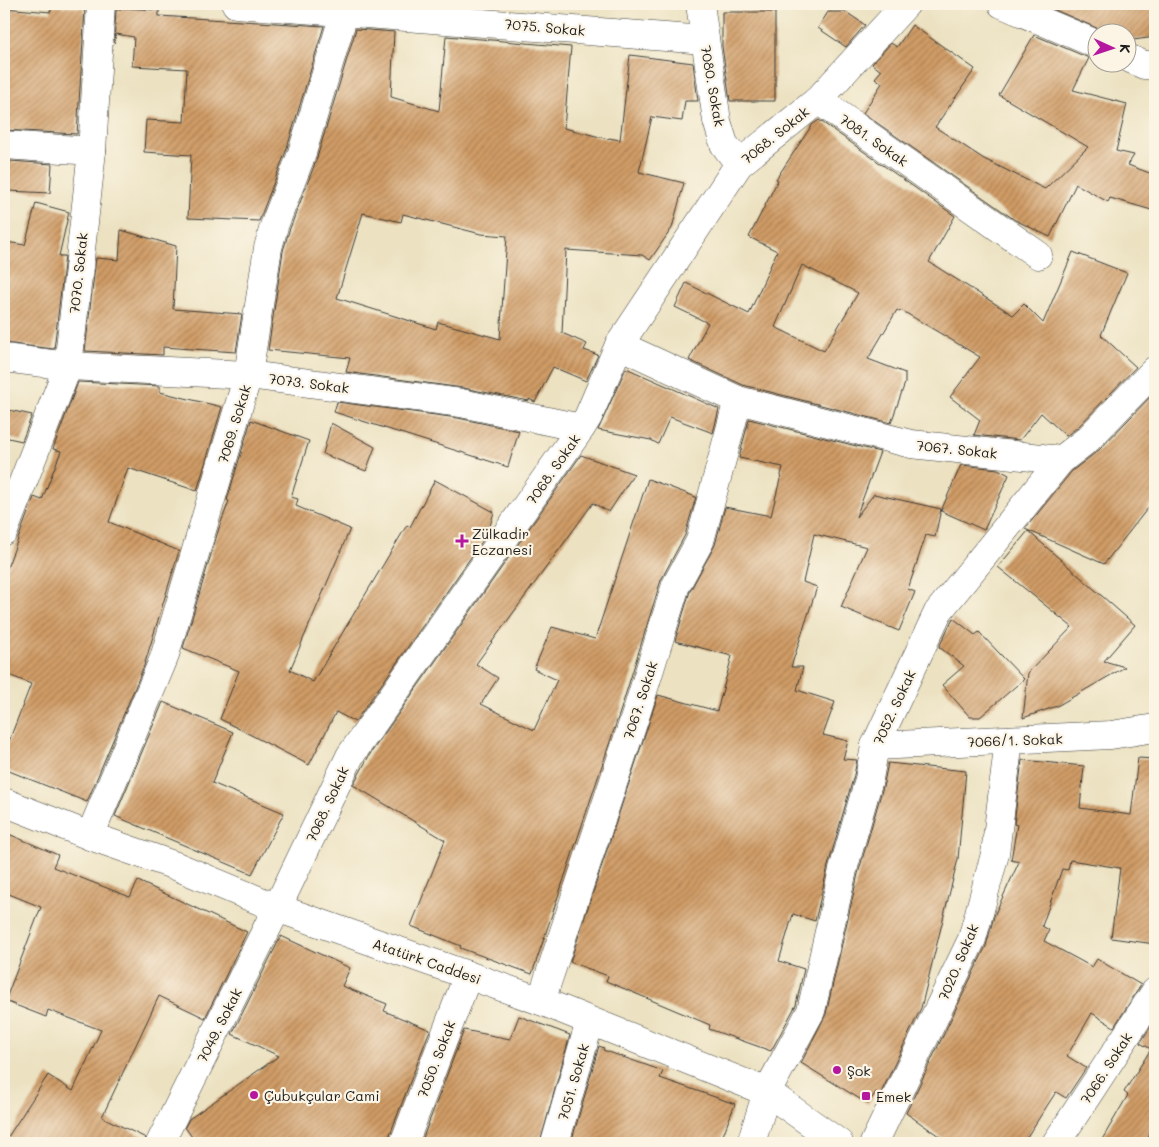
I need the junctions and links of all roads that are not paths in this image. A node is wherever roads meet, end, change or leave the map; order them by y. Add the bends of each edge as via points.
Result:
1 (101, 4) edge
2 (236, 4) edge
3 (700, 4) edge
4 (906, 4) edge
5 (1002, 4) edge
6 (346, 8) edge
7 (705, 40) junction
8 (1086, 40) edge
9 (1136, 61) edge
10 (1155, 65) edge
11 (818, 100) junction
12 (4, 145) edge
13 (92, 151) junction
14 (739, 164) junction
15 (1038, 254) dead end
16 (619, 345) junction
17 (4, 358) edge
18 (68, 366) junction
19 (1155, 370) edge
20 (248, 375) junction
21 (738, 400) junction
22 (581, 428) junction
23 (1060, 460) junction
24 (4, 532) edge
25 (1155, 728) edge
26 (1009, 740) junction
27 (875, 746) junction
28 (4, 802) edge
29 (90, 836) junction
30 (277, 908) junction
31 (468, 975) junction
32 (1155, 992) edge
33 (541, 1001) junction
34 (590, 1021) junction
35 (767, 1092) junction
36 (160, 1143) edge
37 (404, 1143) edge
38 (555, 1143) edge
39 (751, 1143) edge
40 (839, 1143) edge
41 (874, 1143) edge
42 (1056, 1143) edge

1 - 13 street, 7070. Sokak
2 - 6 street, 7075. Sokak
3 - 7 street, 7080. Sokak
4 - 11 street
5 - 8 street
6 - 7 street, 7075. Sokak
6 - 20 street, 7069. Sokak via 301,156 270,240
7 - 14 street, 7080. Sokak via 724,144
9 - 10 street
11 - 14 street, 7068. Sokak
11 - 15 street, 7081. Sokak
12 - 13 street
13 - 18 street, 7070. Sokak
14 - 16 street, 7068. Sokak
16 - 21 street, 7067. Sokak
16 - 22 street, 7068. Sokak
17 - 18 street, 7073. Sokak
18 - 20 street, 7073. Sokak
18 - 24 street, 7070. Sokak
19 - 23 street, 7052. Sokak via 1088,439
20 - 22 street, 7073. Sokak via 461,403
20 - 29 street, 7069. Sokak via 164,658
21 - 23 street, 7067. Sokak via 911,444
21 - 33 street, 7067. Sokak via 700,541 676,585
22 - 30 street, 7068. Sokak via 350,756
23 - 27 street, 7052. Sokak via 938,612
25 - 26 street, 7066/1. Sokak via 1111,735
26 - 27 street, 7066/1. Sokak
26 - 41 street, 7020. Sokak via 995,854 972,939
27 - 35 street, 7052. Sokak via 811,1011
28 - 29 street, Atatürk Caddesi
29 - 30 street, Atatürk Caddesi via 176,866
30 - 31 street, Atatürk Caddesi
30 - 36 street, 7049. Sokak
31 - 33 street, Atatürk Caddesi
31 - 37 street, 7050. Sokak
32 - 42 street, 7066. Sokak
33 - 34 street, Atatürk Caddesi
34 - 35 street, Atatürk Caddesi
34 - 38 street, 7051. Sokak
35 - 39 street, 7052. Sokak
35 - 40 street, Atatürk Caddesi

